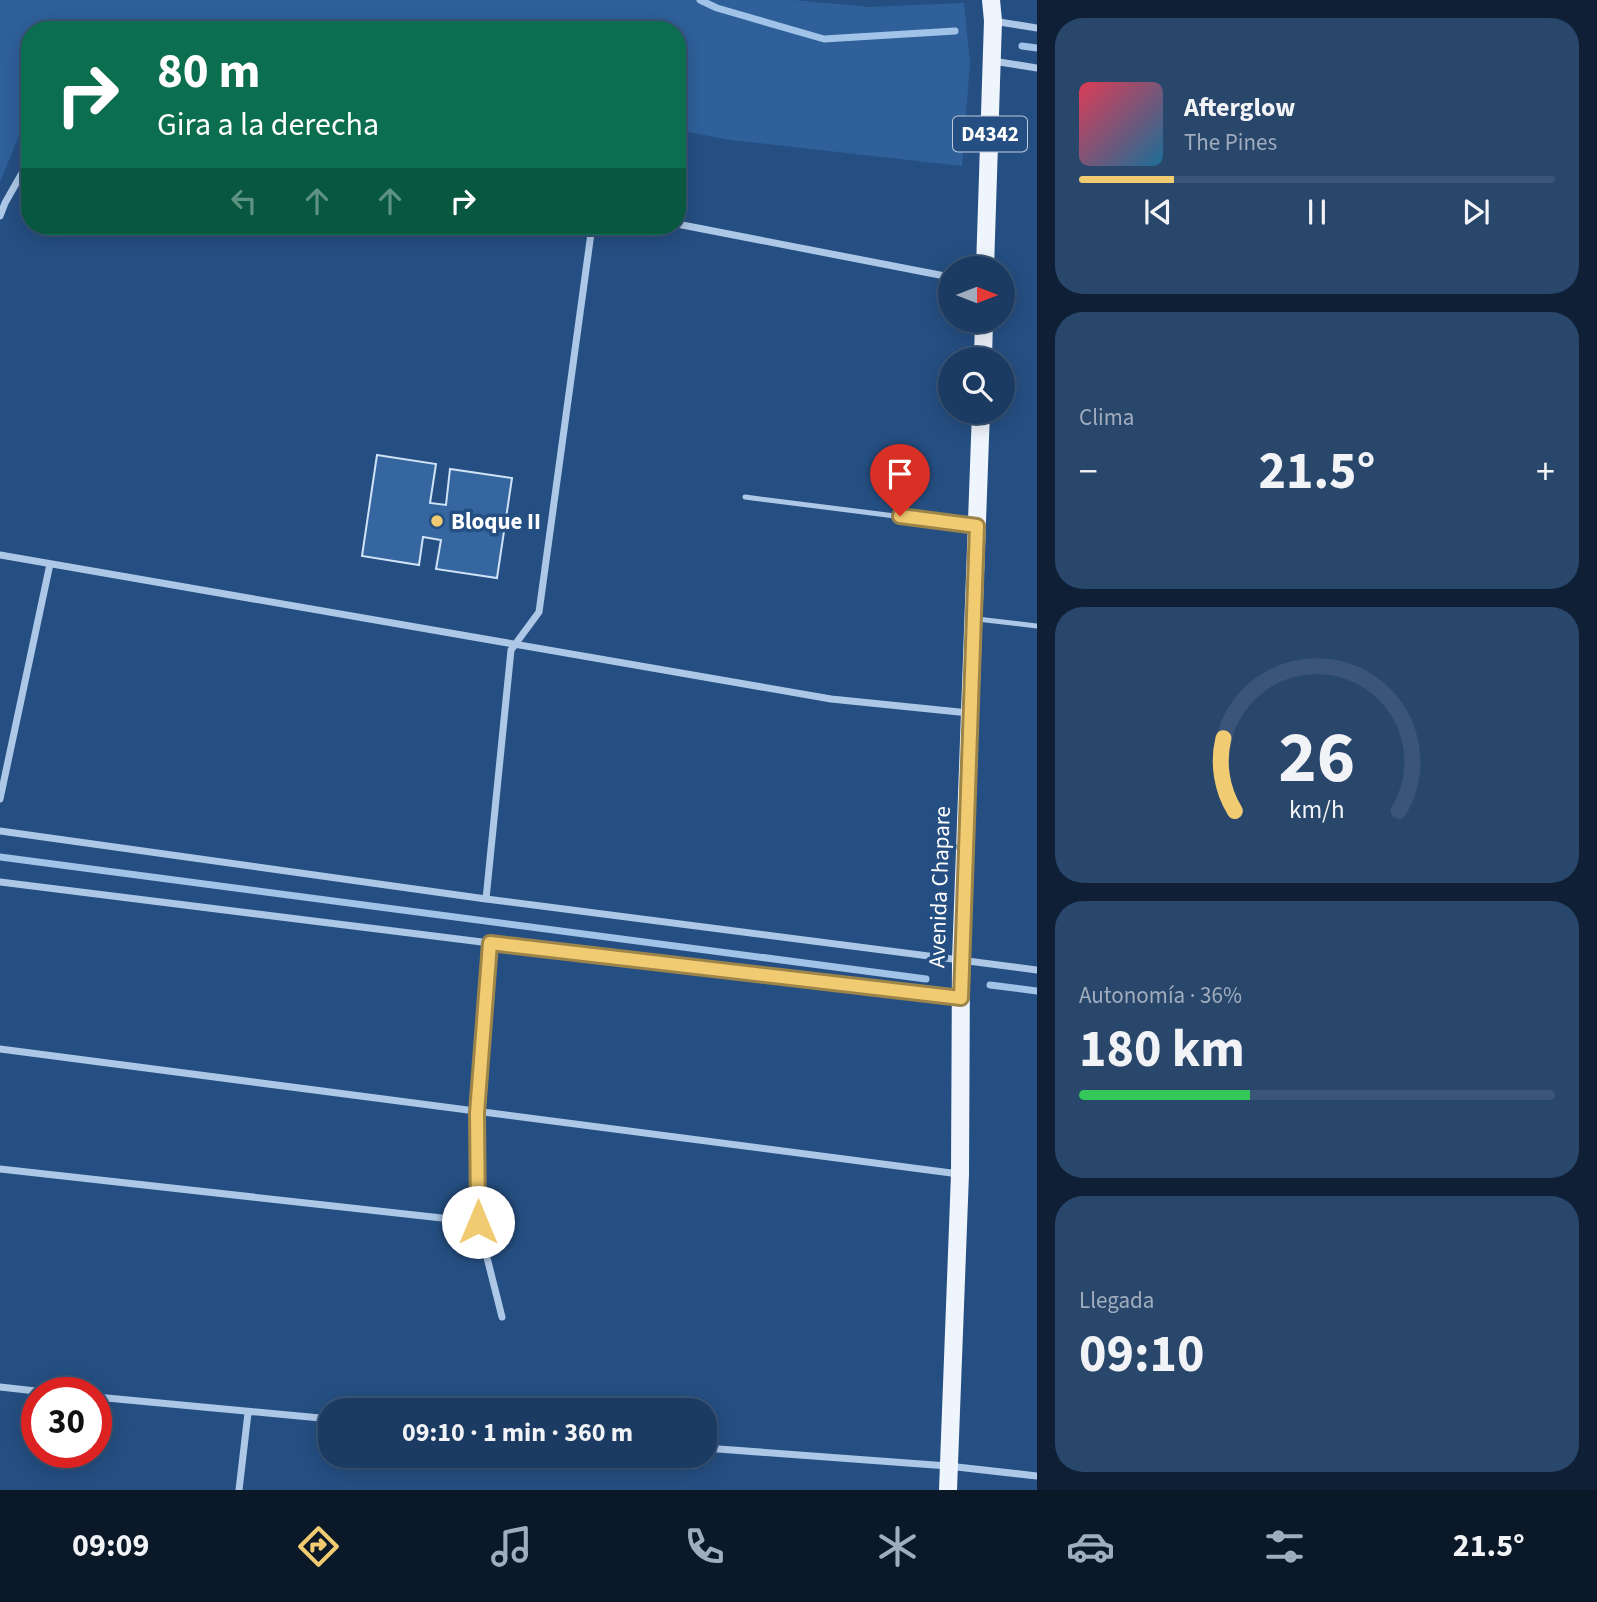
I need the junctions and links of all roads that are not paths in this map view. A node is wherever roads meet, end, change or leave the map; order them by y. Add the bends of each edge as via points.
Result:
1 (991, 0) edge
2 (993, 22) junction
3 (1037, 28) edge
4 (992, 61) junction
5 (1037, 68) edge
6 (21, 175) edge
7 (0, 216) edge
8 (686, 226) edge
9 (591, 235) edge
10 (985, 256) edge
11 (938, 275) edge
12 (981, 424) edge
13 (745, 497) dead end
14 (977, 526) junction
15 (0, 555) edge
16 (50, 564) junction
17 (974, 619) junction
18 (1037, 626) edge
19 (515, 644) junction
20 (970, 713) junction
21 (0, 799) edge
22 (0, 831) edge
23 (0, 882) edge
24 (486, 899) junction
25 (490, 943) junction
26 (961, 960) junction
27 (1037, 970) edge
28 (961, 998) junction
29 (0, 1049) edge
30 (477, 1113) junction
31 (0, 1169) edge
32 (960, 1174) junction
33 (478, 1222) junction
34 (502, 1317) dead end
35 (0, 1387) edge
36 (21, 1389) edge
37 (112, 1399) edge
38 (247, 1413) junction
39 (318, 1418) edge
40 (717, 1449) edge
41 (948, 1466) junction
42 (1037, 1476) edge
43 (239, 1490) edge
44 (948, 1490) edge

1 - 2 main road, D4342
2 - 3 street
2 - 4 main road, D4342
4 - 5 street
4 - 10 main road, D4342
6 - 7 street
8 - 11 street
9 - 19 street via 539,612
12 - 14 main road, Avenida Chapare
13 - 14 lane
14 - 17 main road, Avenida Chapare
15 - 16 street
16 - 19 street
16 - 21 street
17 - 18 lane
17 - 20 main road, Avenida Chapare
19 - 20 street via 831,699
19 - 24 street
20 - 26 main road, Avenida Chapare
22 - 24 street
23 - 25 street
24 - 26 street
25 - 28 street
25 - 30 street
26 - 27 street
26 - 28 main road, Avenida Chapare
28 - 32 main road, Avenida Chapare
29 - 30 street
30 - 32 street
30 - 33 street
31 - 33 street
32 - 41 main road, Avenida Chapare
33 - 34 street
35 - 36 street
37 - 38 street
38 - 39 street
38 - 43 street
40 - 41 street
41 - 42 street
41 - 44 main road, Avenida Chapare

